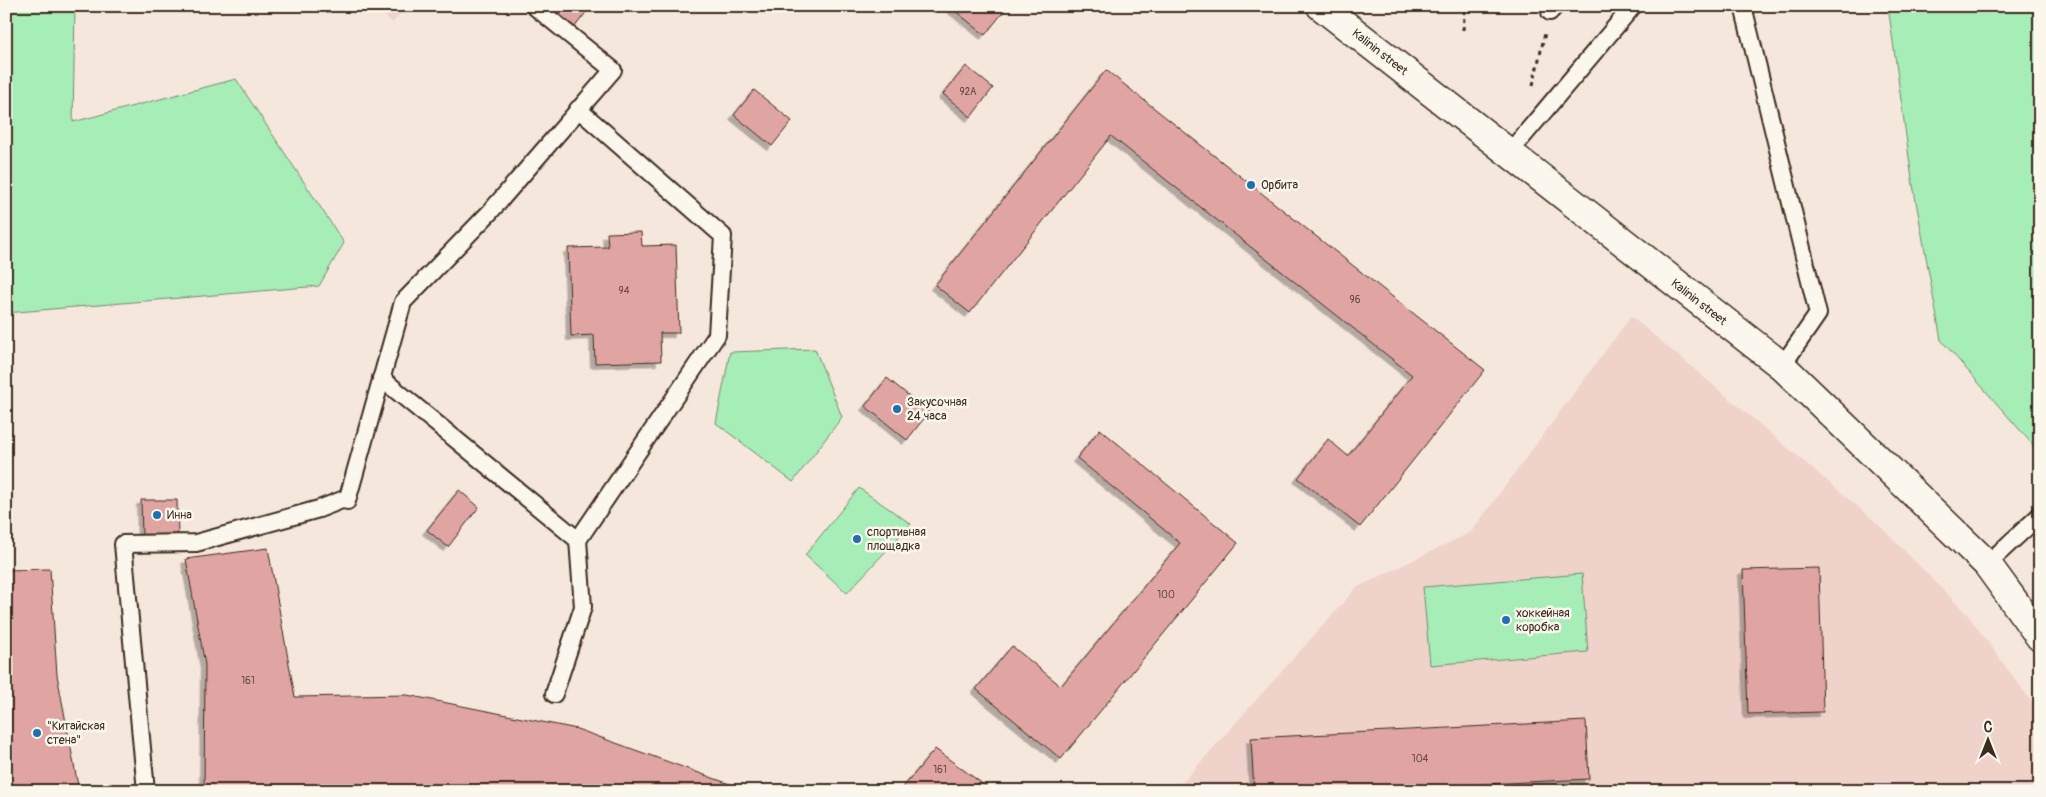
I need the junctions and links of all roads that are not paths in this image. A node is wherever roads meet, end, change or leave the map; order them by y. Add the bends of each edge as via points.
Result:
1 (534, 6) edge
2 (1321, 6) edge
3 (1633, 6) edge
4 (1743, 6) edge
5 (578, 109) junction
6 (1509, 153) junction
7 (1782, 366) junction
8 (381, 378) junction
9 (2040, 515) edge
10 (578, 540) junction
11 (1987, 564) junction
12 (2040, 637) edge
13 (554, 694) dead end
14 (146, 791) edge

1 - 5 lane via 613,70
2 - 6 main road, Kalinin street
3 - 6 lane
4 - 7 lane via 1818,314
5 - 8 lane via 490,212 402,302
5 - 10 lane via 723,236 717,335
6 - 7 main road, Kalinin street
7 - 11 main road, Kalinin street
8 - 10 lane
8 - 14 lane via 357,463 349,492 347,501 348,498 340,501 333,504 318,509 196,543 123,544
9 - 11 lane
10 - 13 lane via 583,607
11 - 12 main road, Kalinin street

